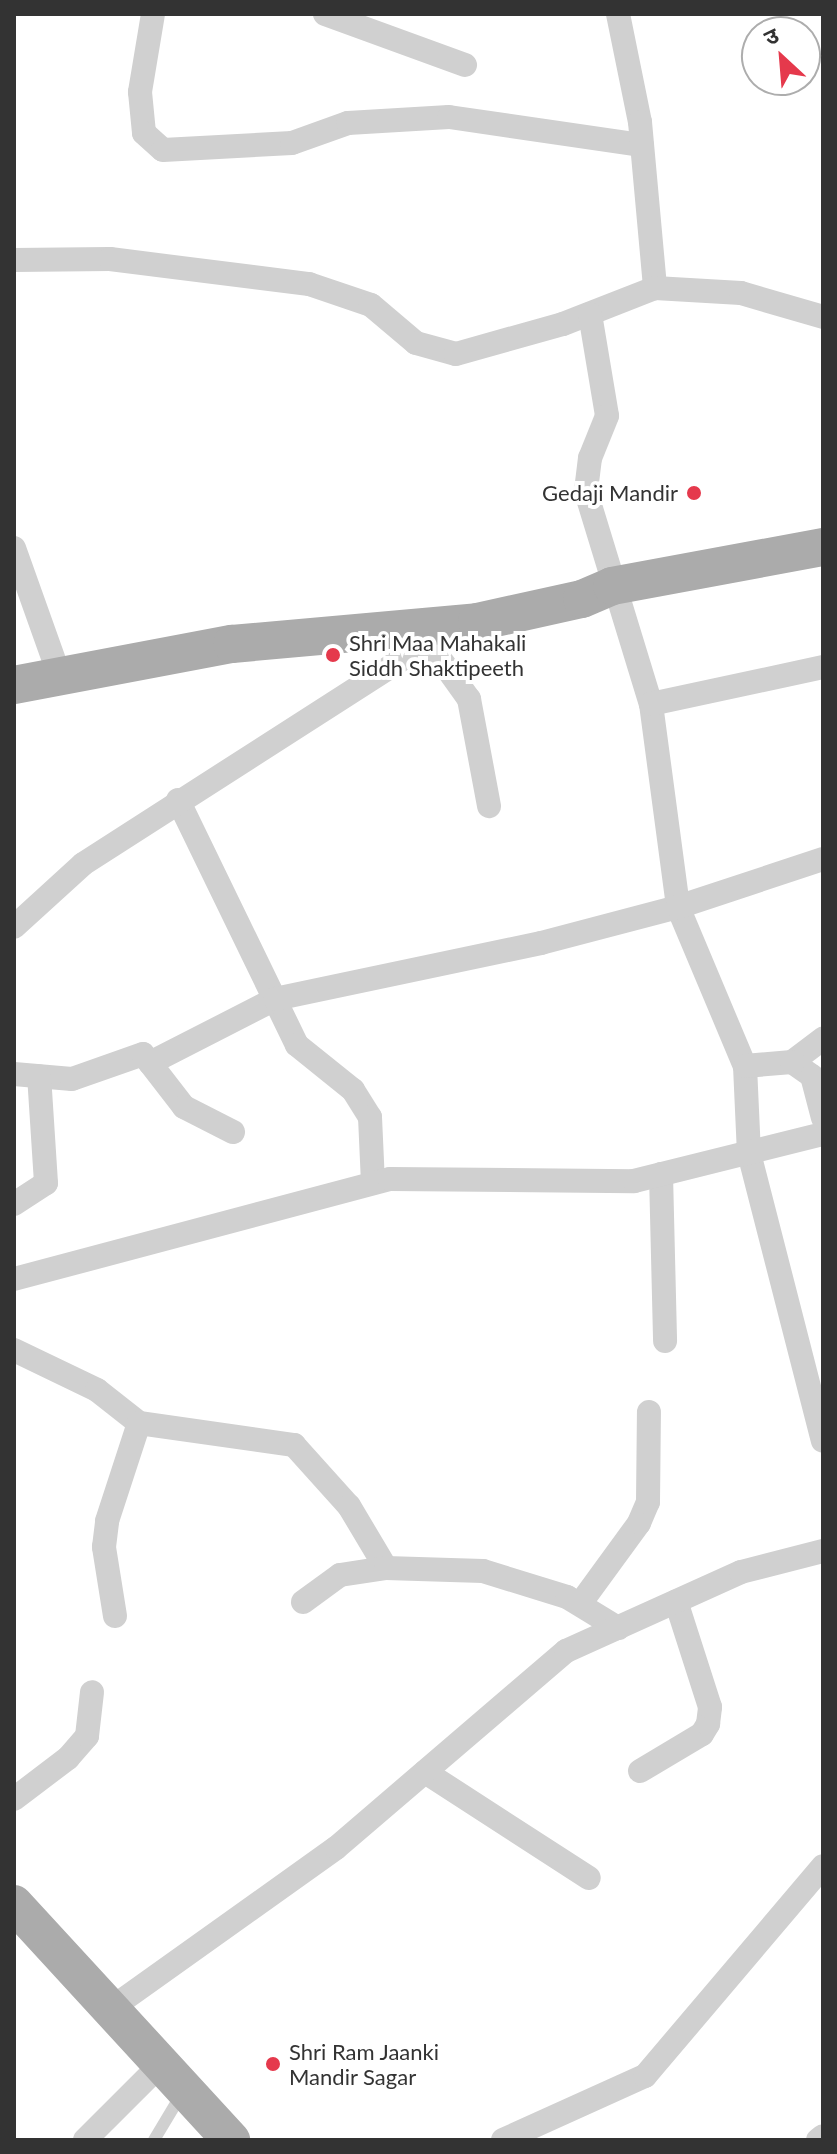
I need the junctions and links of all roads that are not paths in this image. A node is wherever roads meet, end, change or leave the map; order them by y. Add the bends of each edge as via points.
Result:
1 (153, 14) edge
2 (325, 14) edge
3 (618, 14) edge
4 (465, 65) dead end
5 (642, 145) junction
6 (14, 260) edge
7 (655, 288) junction
8 (590, 314) junction
9 (823, 317) edge
10 (823, 547) edge
11 (14, 548) edge
12 (612, 586) junction
13 (434, 632) junction
14 (823, 667) edge
15 (61, 680) junction
16 (14, 685) edge
17 (651, 704) junction
18 (178, 800) junction
19 (489, 806) dead end
20 (823, 859) edge
21 (678, 907) junction
22 (14, 927) edge
23 (275, 999) junction
24 (823, 1039) edge
25 (792, 1062) junction
26 (150, 1063) junction
27 (745, 1066) junction
28 (14, 1074) edge
29 (39, 1076) junction
30 (819, 1091) edge
31 (823, 1118) edge
32 (233, 1132) dead end
33 (823, 1134) edge
34 (749, 1153) junction
35 (661, 1174) junction
36 (373, 1183) junction
37 (14, 1204) edge
38 (14, 1279) edge
39 (665, 1341) dead end
40 (14, 1350) edge
41 (649, 1412) dead end
42 (139, 1423) junction
43 (823, 1441) edge
44 (823, 1551) edge
45 (386, 1568) junction
46 (676, 1601) junction
47 (303, 1602) dead end
48 (580, 1604) junction
49 (115, 1616) dead end
50 (618, 1628) junction
51 (92, 1692) dead end
52 (640, 1771) dead end
53 (425, 1772) junction
54 (14, 1799) edge
55 (823, 1866) edge
56 (589, 1878) dead end
57 (14, 1904) edge
58 (113, 2007) junction
59 (173, 2076) junction
60 (823, 2136) edge
61 (85, 2140) edge
62 (154, 2140) edge
63 (231, 2140) edge
64 (503, 2140) edge
65 (818, 2140) edge

1 - 5 street via 140,92 144,133 163,150 292,143 348,123 449,117
2 - 4 street
3 - 5 street
5 - 7 street
6 - 8 street via 110,259 309,284 371,305 416,343 456,354
7 - 8 street
7 - 9 street via 741,293
8 - 12 street via 607,416 590,458 586,492
10 - 12 main road
11 - 15 street
12 - 13 main road via 582,599
12 - 17 street
13 - 15 main road via 232,644
13 - 18 street via 406,657
13 - 19 street via 469,699
14 - 17 street
15 - 16 main road
17 - 21 street
18 - 22 street via 83,864
18 - 23 street
20 - 21 street
21 - 23 street via 541,943
21 - 27 street
23 - 26 street
23 - 36 street via 297,1045 353,1090 370,1117
24 - 25 street
25 - 27 street
25 - 30 street via 812,1076
26 - 29 street via 143,1054 72,1079
26 - 32 street via 184,1107
27 - 34 street
28 - 29 street
29 - 37 street via 46,1183
30 - 31 street
33 - 34 street
34 - 35 street
34 - 43 street
35 - 36 street via 634,1181
35 - 39 street
36 - 38 street
40 - 42 street via 97,1390
41 - 48 street via 648,1502 639,1523
42 - 45 street via 294,1445 349,1506
42 - 49 street via 107,1521 104,1547
44 - 46 street via 741,1572
45 - 47 street via 340,1575
45 - 48 street via 483,1571
46 - 50 street
46 - 52 street via 710,1707 708,1724 702,1734
48 - 50 street
50 - 53 street via 566,1651
51 - 54 street via 87,1736 68,1758
53 - 56 street
53 - 58 street via 336,1848
55 - 64 street via 645,2076
57 - 58 main road
58 - 59 main road
59 - 61 street
59 - 62 lane
59 - 63 main road
60 - 65 street

